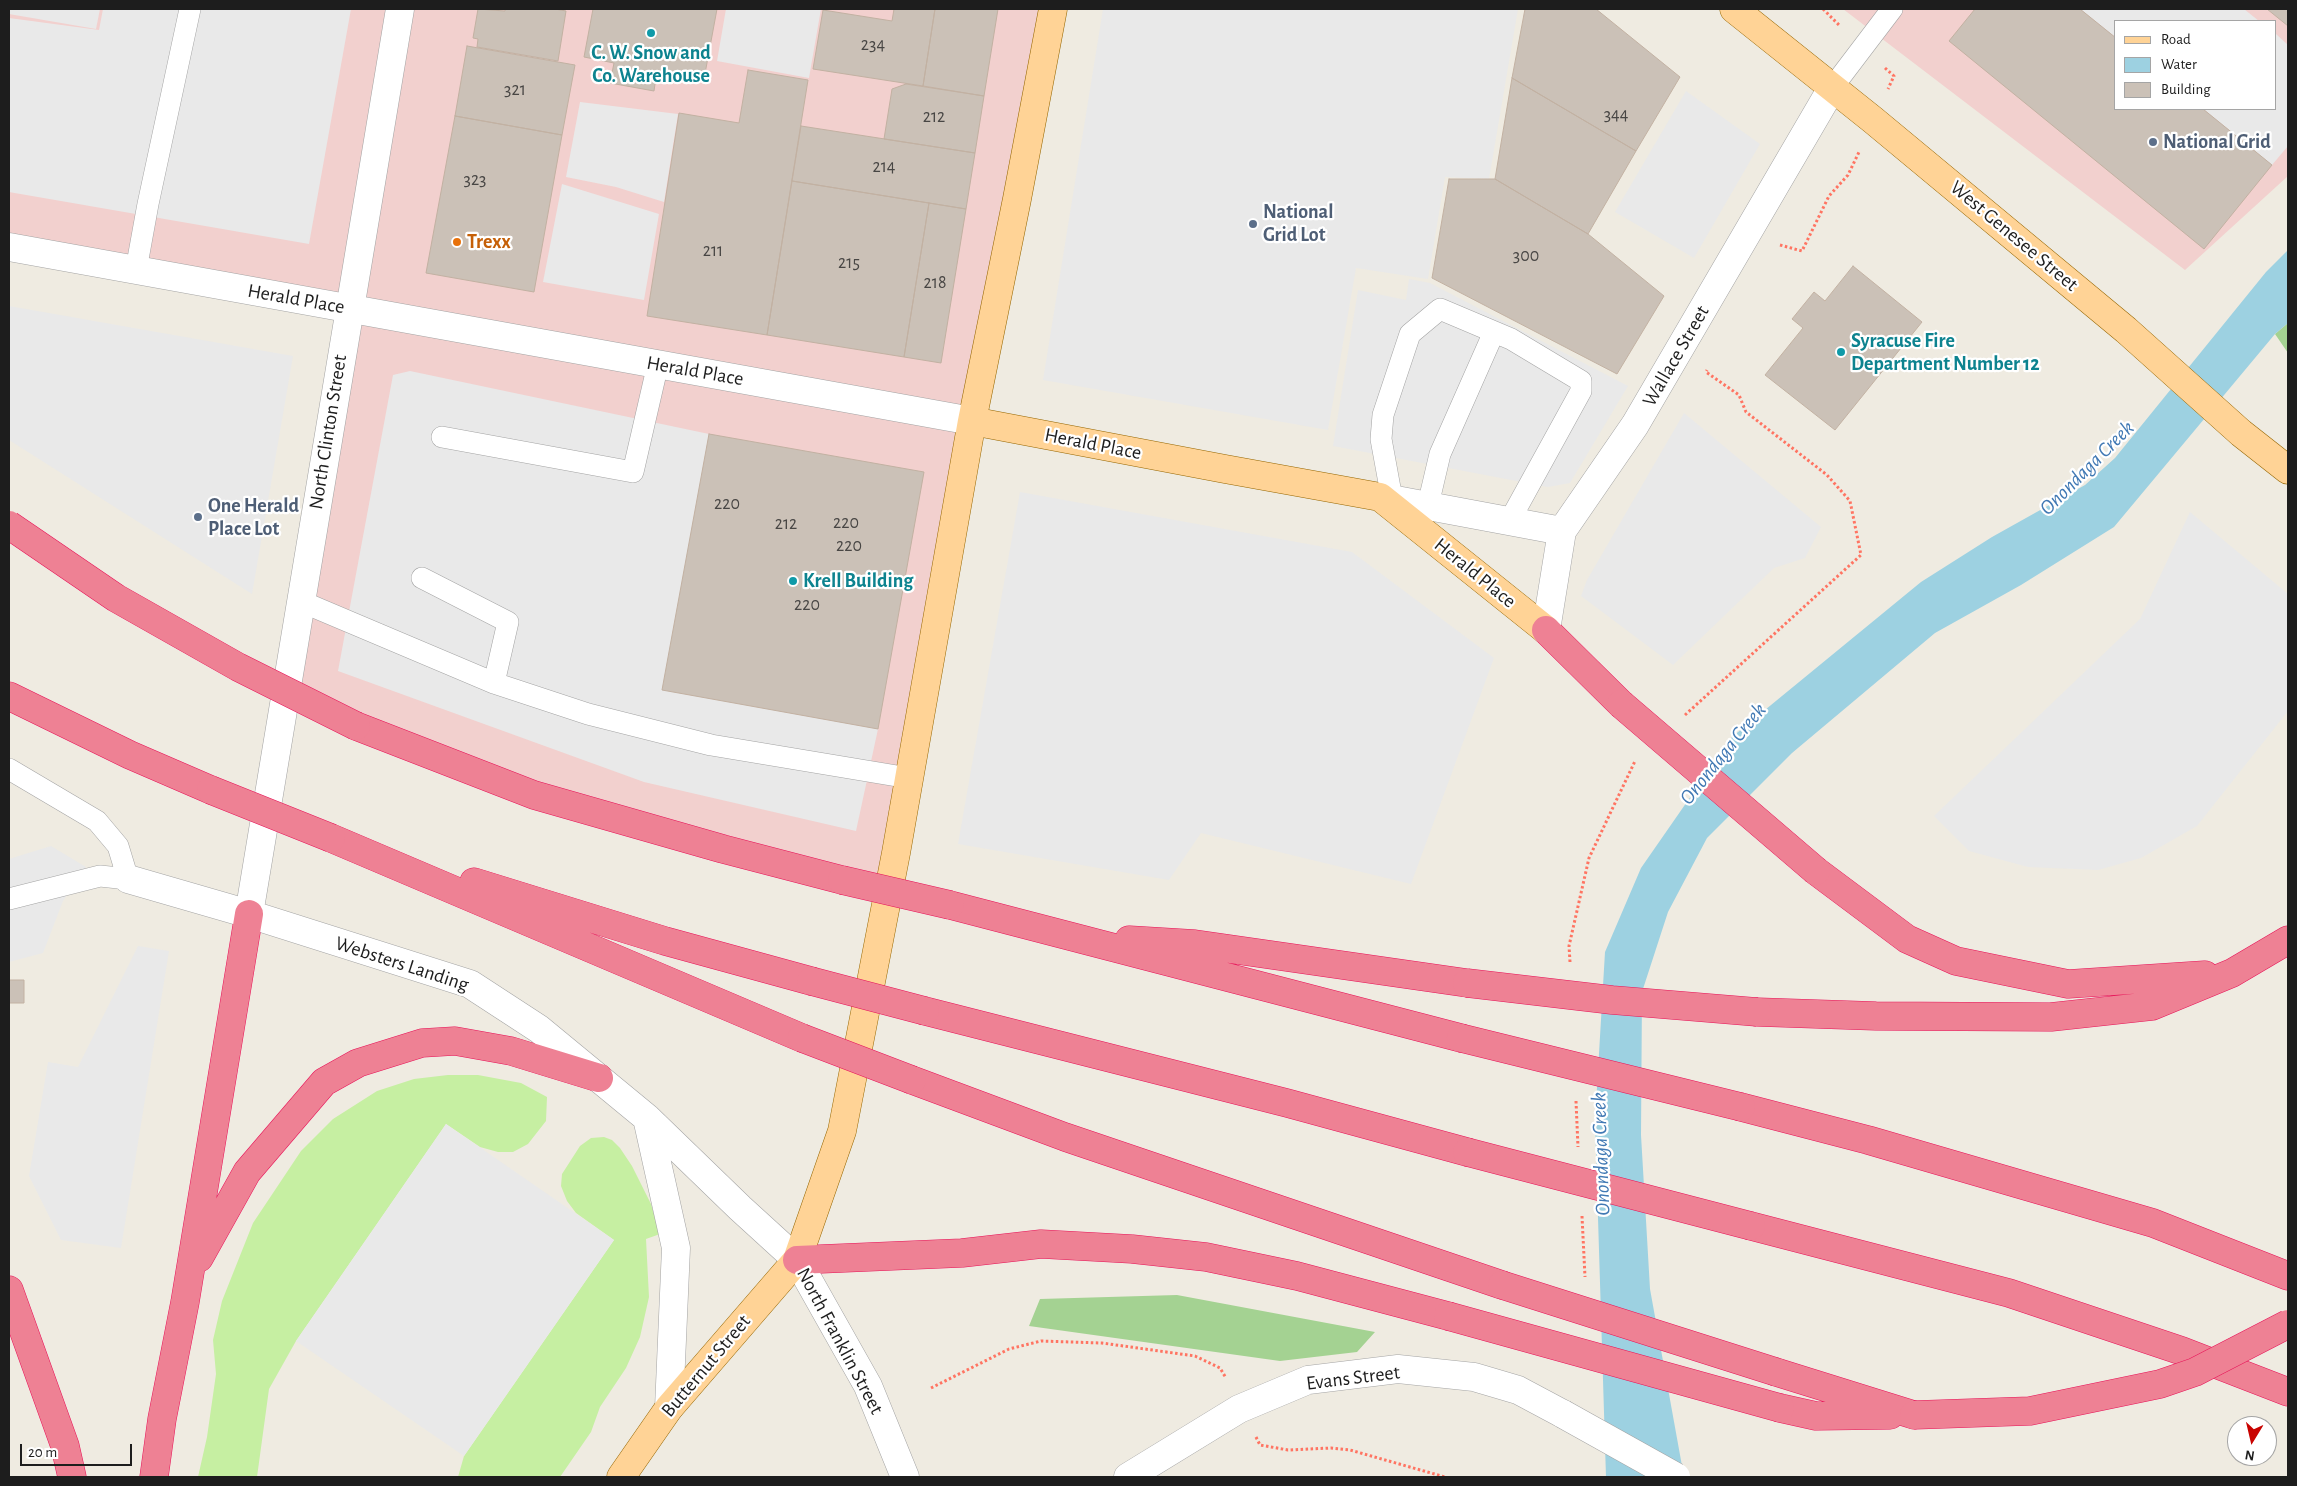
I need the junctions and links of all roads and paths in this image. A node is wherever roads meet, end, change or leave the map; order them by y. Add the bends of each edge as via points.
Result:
1 (190, 9) edge
2 (400, 9) edge
3 (1053, 9) edge
4 (1734, 9) edge
5 (1823, 9) edge
6 (1892, 9) edge
7 (1841, 28) dead end
8 (1832, 88) junction
9 (1848, 175) dead end
10 (1778, 244) dead end
11 (9, 247) edge
12 (136, 270) junction
13 (349, 308) junction
14 (1494, 332) junction
15 (658, 364) junction
16 (1710, 364) dead end
17 (1706, 372) dead end
18 (972, 421) junction
19 (442, 436) dead end
20 (2288, 470) edge
21 (1386, 498) junction
22 (1428, 506) junction
23 (1510, 520) junction
24 (9, 525) edge
25 (1562, 531) junction
26 (422, 578) dead end
27 (300, 601) junction
28 (1546, 630) junction
29 (494, 683) junction
30 (9, 696) edge
31 (9, 769) edge
32 (909, 778) junction
33 (331, 838) junction
34 (128, 879) junction
35 (9, 899) edge
36 (249, 914) junction
37 (1066, 936) junction
38 (2288, 940) edge
39 (2232, 973) junction
40 (599, 1078) junction
41 (647, 1118) junction
42 (1582, 1223) dead end
43 (797, 1260) junction
44 (1584, 1269) dead end
45 (2288, 1276) edge
46 (9, 1290) edge
47 (185, 1302) junction
48 (2288, 1324) edge
49 (931, 1388) dead end
50 (2288, 1392) edge
51 (669, 1408) junction
52 (1239, 1409) junction
53 (1914, 1415) junction
54 (72, 1477) edge
55 (154, 1477) edge
56 (621, 1477) edge
57 (905, 1477) edge
58 (1128, 1477) edge
59 (1445, 1477) edge
60 (1676, 1477) edge

1 - 12 lane
2 - 13 street, North Clinton Street
3 - 18 main road
4 - 8 main road, West Genesee Street
5 - 7 path
6 - 8 lane
8 - 20 main road, West Genesee Street via 2126,330 2241,433
8 - 25 street, Wallace Street via 1635,425
9 - 10 path via 1829,196 1802,251
11 - 12 street, Herald Place
12 - 13 street, Herald Place
13 - 15 street, Herald Place
13 - 27 street, North Clinton Street
14 - 21 lane via 1440,309 1410,334 1383,415 1381,439
14 - 22 lane via 1440,454
14 - 23 lane via 1581,381 1581,391
15 - 18 street, Herald Place
15 - 19 lane via 633,472
16 - 17 path
18 - 21 main road, Herald Place
18 - 32 main road
21 - 22 street, Herald Place
21 - 28 main road, Herald Place
22 - 23 street, Herald Place
23 - 25 street, Herald Place
24 - 37 highway, bridge via 116,598 238,667 356,726 534,795 723,849
25 - 28 street, Wallace Street
26 - 29 lane via 508,622
27 - 29 lane
27 - 36 street, North Clinton Street
28 - 39 highway, bridge via 1621,704 1816,871 1907,939 1956,961 2068,984
29 - 32 lane via 588,714 711,745
30 - 33 highway, bridge via 130,755
31 - 34 lane via 97,821 118,846
32 - 43 main road via 842,1131
33 - 50 highway, bridge via 810,981 2009,1293
33 - 53 highway, bridge via 802,1038 1065,1137 1502,1285
34 - 35 lane, Websters Landing via 100,876
34 - 36 street, Websters Landing
36 - 40 street, Websters Landing via 470,984 539,1029
36 - 47 highway
37 - 39 highway, bridge via 1195,944 1612,1000 1757,1012 1876,1016 2052,1017 2152,1006
37 - 45 highway, bridge via 1868,1140 2153,1223
38 - 39 highway
40 - 41 street, Websters Landing
40 - 47 highway via 511,1051 455,1041 422,1043 358,1063 324,1082 248,1172 199,1258
41 - 43 street, Websters Landing
41 - 51 street via 676,1248
42 - 44 path
43 - 51 main road, Butternut Street
43 - 53 highway, bridge via 962,1253 1041,1244 1132,1249 1206,1258 1297,1276 1816,1416
43 - 57 street, North Franklin Street via 868,1386
46 - 54 highway via 65,1446
47 - 55 highway
48 - 53 highway, bridge via 2195,1372 2160,1384 2030,1411
49 - 52 path via 1009,1349 1041,1341 1102,1343 1186,1354 1204,1360 1220,1368
51 - 56 main road, Butternut Street
52 - 58 street, Evans Street
52 - 59 path via 1260,1445 1288,1450 1350,1450
52 - 60 street, Evans Street, bridge via 1308,1380 1398,1369 1474,1377 1518,1390

